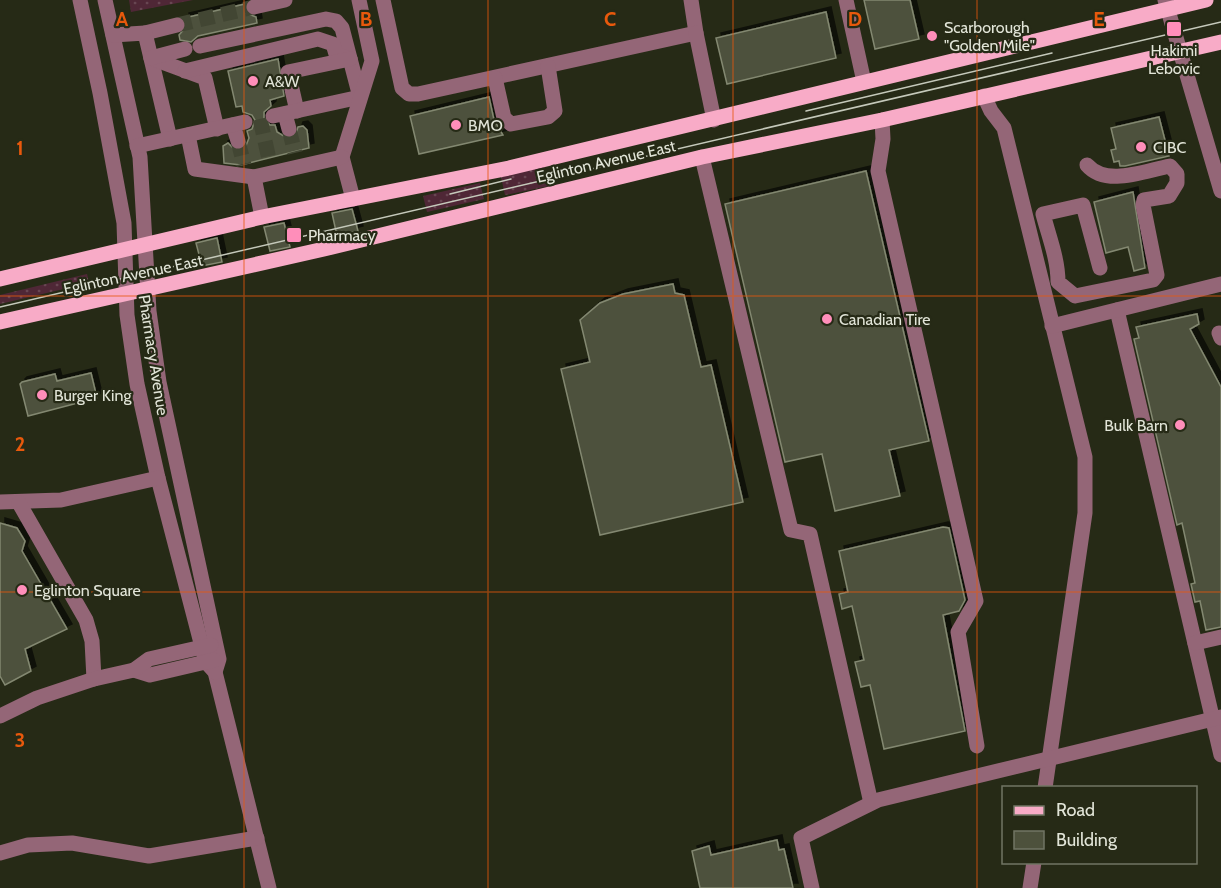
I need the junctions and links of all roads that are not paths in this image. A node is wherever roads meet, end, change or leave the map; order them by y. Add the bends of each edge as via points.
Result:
1 (80, 0) edge
2 (105, 0) edge
3 (359, 0) edge
4 (383, 0) edge
5 (691, 0) edge
6 (846, 0) edge
7 (1206, 0) edge
8 (282, 1) edge
9 (1166, 4) edge
10 (254, 7) tunnel mouth
11 (177, 25) tunnel mouth
12 (286, 28) junction
13 (145, 33) junction
14 (696, 33) junction
15 (251, 35) junction
16 (113, 36) junction
17 (345, 38) junction
18 (1221, 42) edge
19 (1180, 52) junction
20 (151, 58) junction
21 (350, 59) junction
22 (548, 66) junction
23 (185, 71) junction
24 (495, 78) junction
25 (864, 82) junction
26 (984, 96) junction
27 (360, 97) junction
28 (714, 120) junction
29 (882, 120) junction
30 (216, 129) junction
31 (188, 135) junction
32 (170, 139) junction
33 (238, 141) tunnel mouth
34 (137, 146) junction
35 (342, 157) junction
36 (702, 158) junction
37 (1087, 165) dead end
38 (248, 173) junction
39 (1221, 191) edge
40 (353, 199) junction
41 (262, 217) junction
42 (147, 244) junction
43 (124, 250) junction
44 (1100, 268) dead end
45 (0, 279) edge
46 (1221, 284) edge
47 (148, 290) junction
48 (126, 294) junction
49 (1117, 310) junction
50 (0, 322) edge
51 (1052, 326) junction
52 (159, 478) junction
53 (0, 502) edge
54 (19, 503) junction
55 (1221, 636) edge
56 (1195, 643) junction
57 (212, 657) junction
58 (94, 679) junction
59 (0, 716) edge
60 (1217, 718) edge
61 (977, 746) dead end
62 (1221, 755) edge
63 (1049, 759) junction
64 (1045, 786) edge
65 (871, 803) junction
66 (257, 838) junction
67 (0, 853) edge
68 (1034, 864) edge
69 (269, 888) edge
70 (812, 888) edge
71 (1030, 888) edge

1 - 43 street, Pharmacy Avenue via 122,212
2 - 16 street, Pharmacy Avenue
3 - 27 street via 372,61
4 - 24 street via 402,88 409,94
5 - 14 street
6 - 25 street
7 - 9 main road, Eglinton Avenue East
8 - 10 street
8 - 12 street
9 - 19 street
9 - 25 main road, Eglinton Avenue East
11 - 13 street
12 - 15 street
12 - 17 street via 326,19 336,21
13 - 16 street
13 - 20 street
14 - 22 street
14 - 28 street
15 - 17 street via 276,41 322,31
15 - 20 street
16 - 34 street, Pharmacy Avenue
17 - 21 street
18 - 19 main road, Eglinton Avenue East
19 - 26 main road, Eglinton Avenue East
19 - 39 street
20 - 23 street
20 - 32 street
21 - 23 street via 336,54 333,44 318,39
21 - 27 street
21 - 27 street via 288,72 286,118
22 - 24 street
22 - 24 street via 555,104 555,111 548,117 511,124 504,118
23 - 30 street via 205,78
25 - 28 main road, Eglinton Avenue East
26 - 29 main road, Eglinton Avenue East
26 - 51 street via 1004,128
27 - 35 street
28 - 40 main road, Eglinton Avenue East
29 - 36 main road, Eglinton Avenue East
29 - 61 street via 878,171 976,600 958,632
30 - 31 street
30 - 33 street via 239,124
31 - 32 street
31 - 38 street via 195,169
32 - 34 street
34 - 42 street, Pharmacy Avenue
35 - 38 street via 296,160
35 - 40 street
36 - 47 main road, Eglinton Avenue East
36 - 65 street via 791,530 810,534
37 - 44 street via 1095,175 1107,178 1173,167 1177,174 1177,183 1169,196 1144,200 1157,275 1153,280 1075,296 1058,282 1058,263 1043,214 1083,205
38 - 41 street
40 - 41 main road, Eglinton Avenue East
41 - 42 main road, Eglinton Avenue East
42 - 43 main road, Eglinton Avenue East
42 - 47 street, Pharmacy Avenue
43 - 45 main road, Eglinton Avenue East
43 - 48 street, Pharmacy Avenue
46 - 49 street
47 - 48 main road, Eglinton Avenue East
47 - 57 street, Pharmacy Avenue via 159,382
48 - 50 main road, Eglinton Avenue East
48 - 52 street, Pharmacy Avenue via 137,384
49 - 51 street
49 - 56 street
51 - 63 street via 1084,457 1085,513
52 - 54 street via 61,500
52 - 57 street, Pharmacy Avenue
53 - 54 street
54 - 58 street via 86,620 92,641
55 - 56 street
56 - 60 street
57 - 58 street via 149,659 134,670
57 - 66 street, Pharmacy Avenue
58 - 59 street via 37,698
60 - 62 street
60 - 63 street
63 - 64 street
63 - 65 street
65 - 70 street via 801,838
66 - 67 street via 149,856 72,843 28,845
66 - 69 street, Pharmacy Avenue
68 - 71 street

